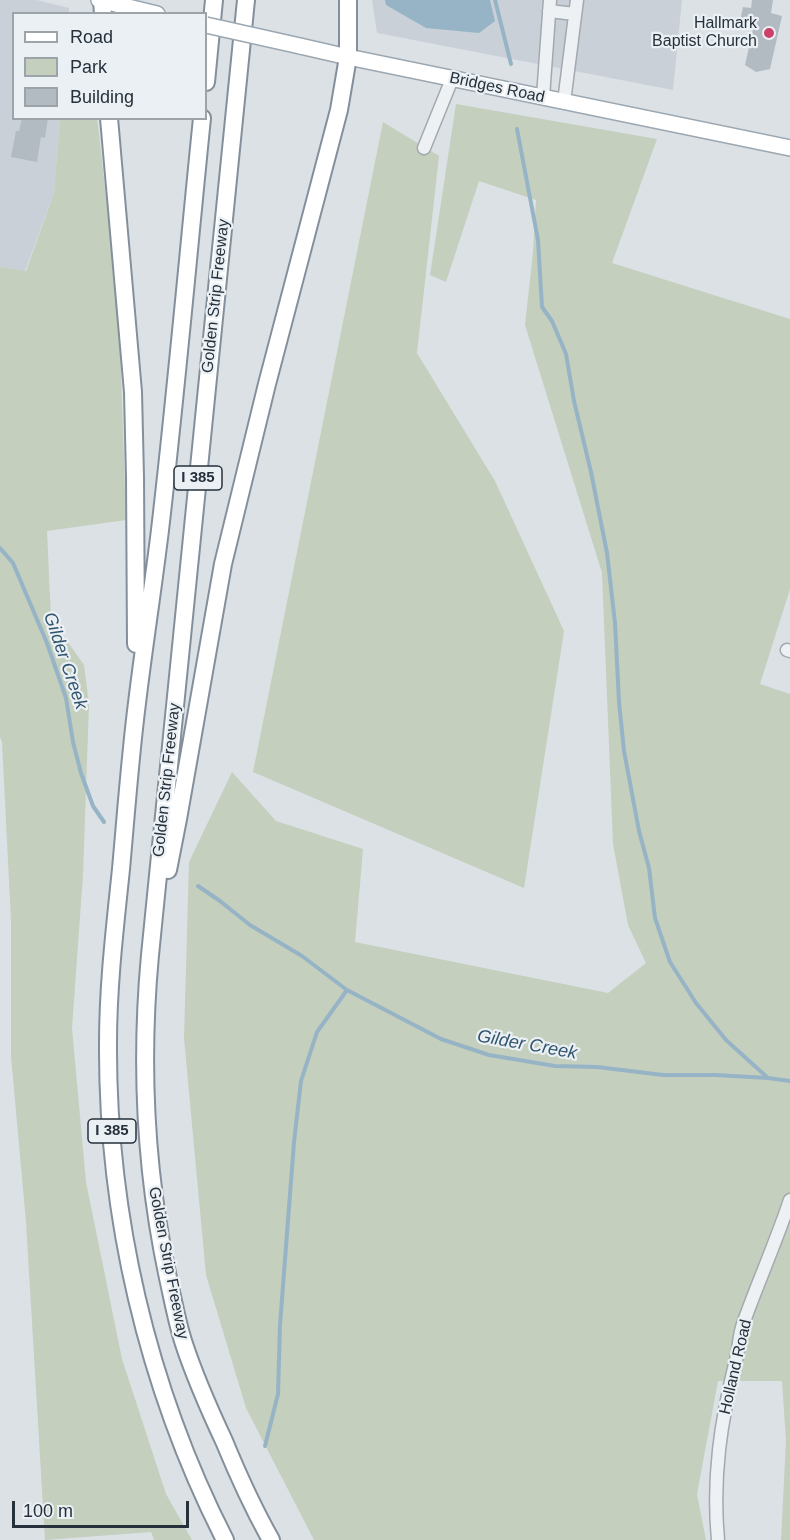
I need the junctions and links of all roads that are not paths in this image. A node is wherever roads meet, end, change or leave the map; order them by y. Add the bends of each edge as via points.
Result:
1 (101, 0) edge
2 (214, 0) edge
3 (246, 0) edge
4 (348, 0) edge
5 (577, 0) edge
6 (550, 6) edge
7 (152, 12) edge
8 (575, 14) junction
9 (207, 25) edge
10 (348, 57) junction
11 (207, 72) edge
12 (452, 79) junction
13 (543, 98) junction
14 (564, 102) junction
15 (110, 120) edge
16 (202, 120) edge
17 (424, 148) dead end
18 (790, 148) edge
19 (136, 705) junction
20 (150, 955) junction
21 (790, 1200) edge
22 (786, 1227) edge
23 (225, 1540) edge
24 (271, 1540) edge
25 (718, 1540) edge

1 - 7 main road
2 - 11 highway
3 - 20 highway, Golden Strip Freeway / I 385
4 - 10 highway
5 - 8 street
6 - 8 street
6 - 13 street
8 - 14 street
9 - 10 main road, Bridges Road, bridge
10 - 12 main road, Bridges Road
10 - 20 highway via 339,110 223,564
12 - 13 main road, Bridges Road
12 - 17 street
13 - 14 main road, Bridges Road
14 - 18 main road, Bridges Road
15 - 19 highway via 133,393
16 - 19 highway, Golden Strip Freeway / I 385 via 160,531
19 - 23 highway, Golden Strip Freeway / I 385 via 109,988 108,1091 115,1168 120,1213 155,1370 184,1452
20 - 24 highway, Golden Strip Freeway / I 385 via 144,1052 148,1150 165,1262 184,1343 203,1396
21 - 22 street, Holland Road
22 - 25 street, Holland Road via 742,1327 726,1400 716,1483

